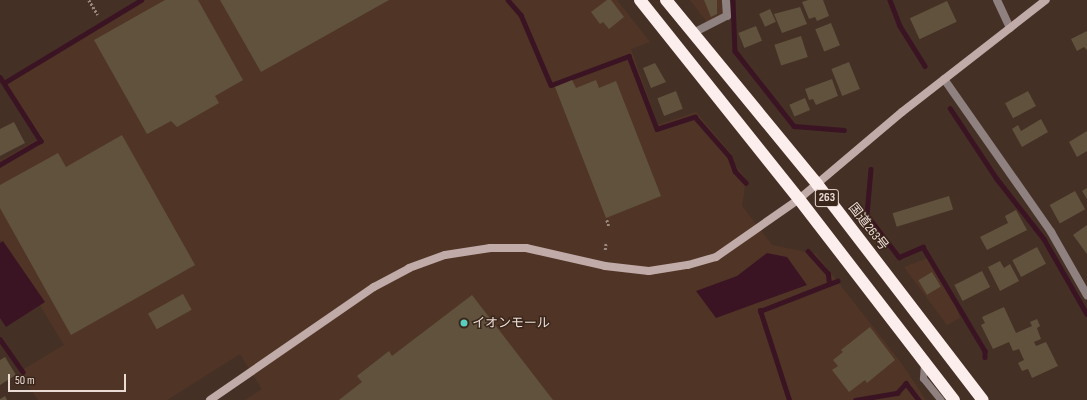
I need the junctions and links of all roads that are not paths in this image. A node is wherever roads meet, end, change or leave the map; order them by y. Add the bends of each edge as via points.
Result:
1 (640, 0) edge
2 (666, 0) edge
3 (726, 0) edge
4 (997, 0) edge
5 (1046, 0) edge
6 (1010, 28) junction
7 (693, 33) junction
8 (944, 79) junction
9 (817, 184) junction
10 (799, 199) junction
11 (1087, 295) edge
12 (925, 360) junction
13 (210, 400) edge
14 (941, 400) edge
15 (954, 400) edge
16 (983, 400) edge

1 - 10 highway, 263
2 - 7 highway, 国道263号 / 263
3 - 7 street via 726,16
4 - 6 street
5 - 6 street
6 - 8 street
7 - 9 highway, 国道263号 / 263
8 - 9 street
8 - 11 street via 1051,232
9 - 10 street
9 - 16 highway, 国道263号 / 263
10 - 12 highway, 263
10 - 13 street via 716,256 688,265 649,271 605,266 526,248 490,248 445,255 409,268 374,287
12 - 14 lane via 923,378
12 - 15 highway, 263

